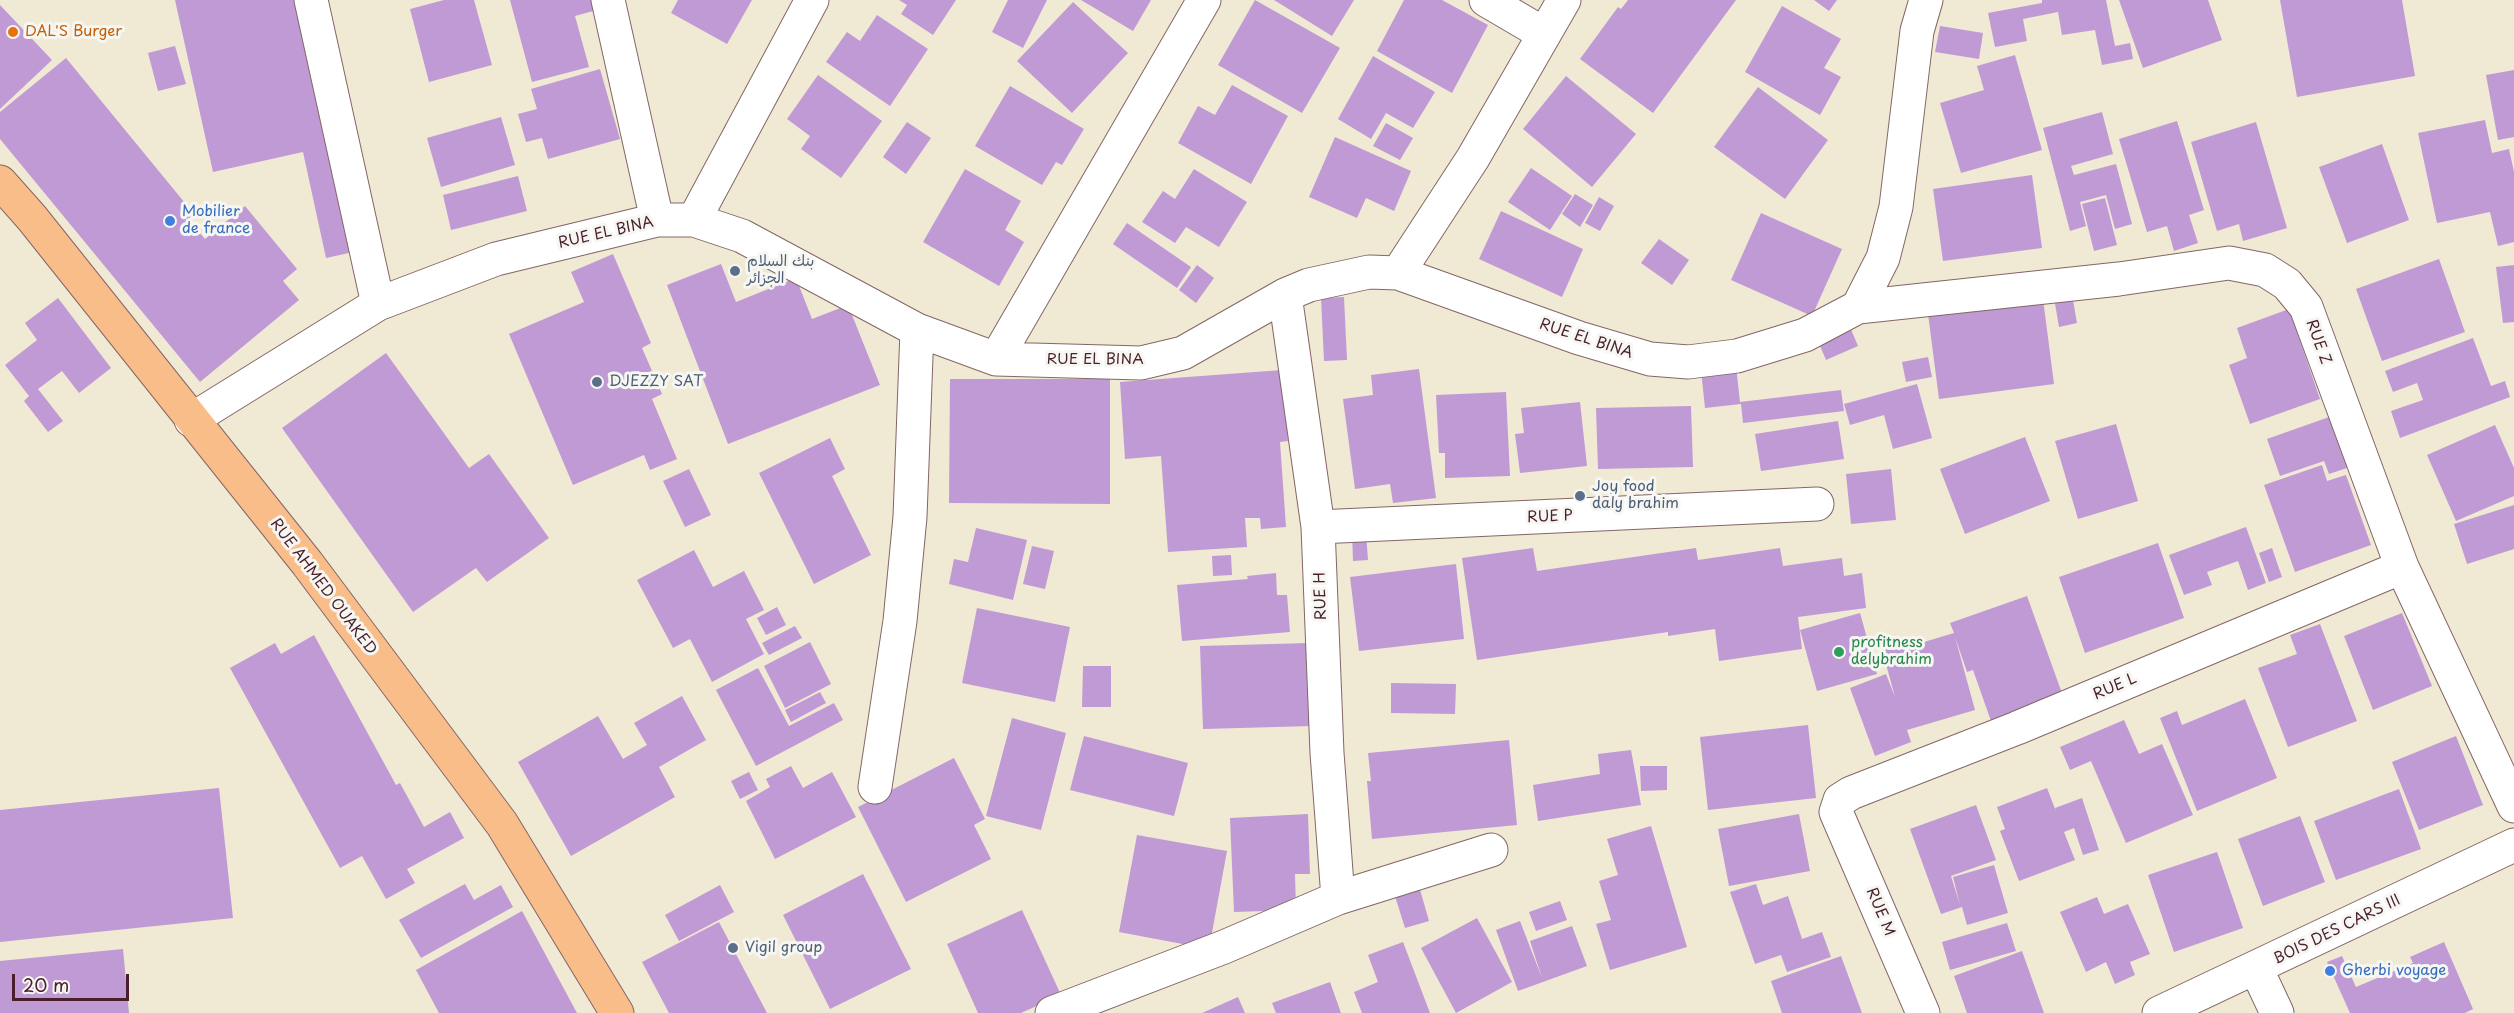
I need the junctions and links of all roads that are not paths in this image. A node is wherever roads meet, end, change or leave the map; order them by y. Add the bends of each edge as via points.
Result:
1 (311, 0) edge
2 (608, 0) edge
3 (812, 0) edge
4 (1204, 0) edge
5 (1486, 0) edge
6 (1564, 0) edge
7 (1926, 0) edge
8 (1544, 34) junction
9 (0, 182) edge
10 (657, 220) junction
11 (694, 220) junction
12 (1398, 273) junction
13 (1285, 295) junction
14 (378, 304) junction
15 (1858, 307) junction
16 (917, 330) junction
17 (996, 359) junction
18 (191, 420) junction
19 (1818, 504) dead end
20 (1318, 527) junction
21 (2402, 567) junction
22 (875, 787) dead end
23 (2514, 806) edge
24 (1836, 812) joint
25 (2514, 845) edge
26 (1491, 850) dead end
27 (1338, 898) junction
28 (2256, 968) junction
29 (617, 1013) edge
30 (1052, 1013) edge
31 (1923, 1013) edge
32 (2159, 1013) edge
33 (2277, 1013) edge

1 - 14 street
2 - 10 street
3 - 11 street
4 - 17 street
5 - 8 street
6 - 8 street
7 - 15 street via 1917,31 1896,207 1883,258
8 - 12 street via 1473,158
9 - 18 main road, RUE AHMED OUAKED
10 - 11 street, RUE EL BINA
10 - 14 street, RUE EL BINA via 496,259
11 - 16 street, RUE EL BINA via 742,236
12 - 13 street, RUE EL BINA via 1339,277
12 - 15 street, RUE EL BINA via 1579,338 1650,359 1679,362 1737,356 1805,335
13 - 17 street, RUE EL BINA via 1183,353 1141,363
13 - 20 street, RUE H
14 - 18 street, RUE EL BINA
15 - 21 street, RUE Z via 2229,263 2265,270 2287,284 2306,307
16 - 17 street, RUE EL BINA
16 - 22 street via 908,540
18 - 29 main road, RUE AHMED OUAKED via 307,563 502,824
19 - 20 street, RUE P
20 - 27 street, RUE H via 1327,753
21 - 23 street, RUE Z
21 - 24 street, RUE L via 2028,724 1851,793 1839,800
24 - 31 street, RUE M
25 - 28 street, BOIS DES CARS III
26 - 27 street
27 - 30 street
28 - 32 street, BOIS DES CARS III
28 - 33 street

